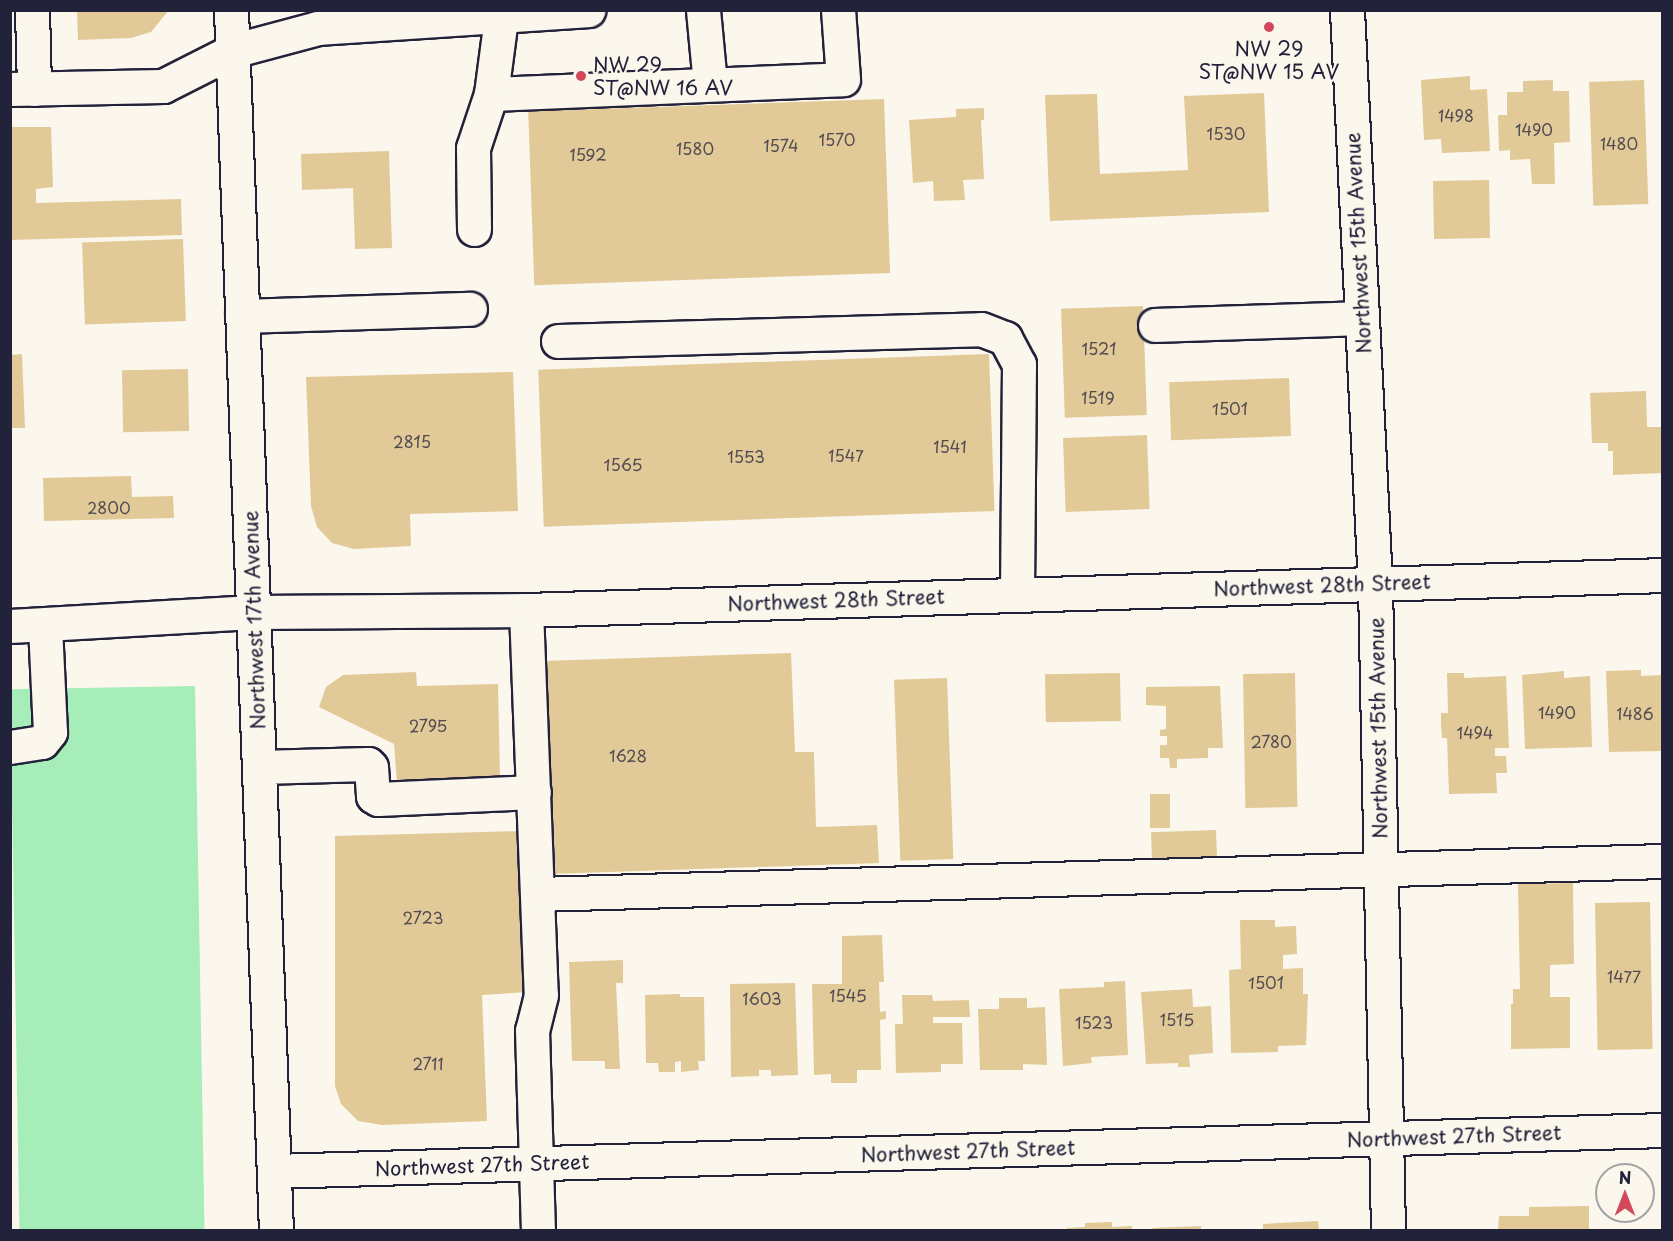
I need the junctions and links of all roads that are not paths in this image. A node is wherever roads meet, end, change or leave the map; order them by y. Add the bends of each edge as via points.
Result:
1 (32, 10) edge
2 (231, 10) edge
3 (588, 10) edge
4 (703, 10) edge
5 (838, 10) edge
6 (1347, 10) edge
7 (502, 14) edge
8 (232, 51) junction
9 (710, 84) junction
10 (22, 89) edge
11 (491, 94) junction
12 (474, 229) dead end
13 (470, 309) dead end
14 (242, 316) junction
15 (1362, 318) junction
16 (1155, 326) dead end
17 (558, 341) dead end
18 (1662, 575) edge
19 (1375, 584) junction
20 (1017, 595) junction
21 (526, 610) junction
22 (253, 612) junction
23 (45, 625) junction
24 (10, 626) edge
25 (10, 747) edge
26 (260, 767) junction
27 (534, 792) junction
28 (1662, 861) edge
29 (1380, 868) junction
30 (538, 894) junction
31 (1662, 1130) edge
32 (1384, 1138) junction
33 (537, 1164) junction
34 (274, 1172) junction
35 (276, 1230) edge
36 (538, 1230) edge
37 (1388, 1230) edge

1 - 10 street
2 - 8 street, Northwest 17th Avenue
3 - 7 street
4 - 9 street
5 - 9 street via 843,79
6 - 15 street, Northwest 15th Avenue
7 - 8 street via 318,28
7 - 11 street
8 - 10 street via 163,86
8 - 14 street, Northwest 17th Avenue
9 - 11 street
11 - 12 street via 473,148
13 - 14 street
14 - 22 street, Northwest 17th Avenue
15 - 16 street
15 - 19 street, Northwest 15th Avenue
17 - 20 street via 981,329 1005,338 1019,364
18 - 19 street, Northwest 28th Street
19 - 20 street, Northwest 28th Street
19 - 29 street, Northwest 15th Avenue
20 - 21 street, Northwest 28th Street
21 - 22 street, Northwest 28th Street
21 - 27 street
22 - 23 street, Northwest 28th Street
22 - 26 street, Northwest 17th Avenue
23 - 24 street, Northwest 28th Street
23 - 25 street via 50,732 42,742
26 - 27 street via 368,764 373,796 378,799
26 - 34 street, Northwest 17th Avenue
27 - 30 street
28 - 29 street
29 - 30 street
29 - 32 street, Northwest 15th Avenue
30 - 33 street via 541,995 532,1030
31 - 32 street, Northwest 27th Street
32 - 33 street, Northwest 27th Street
32 - 37 street, Northwest 15th Avenue
33 - 34 street, Northwest 27th Street
33 - 36 street
34 - 35 street, Northwest 17th Avenue

